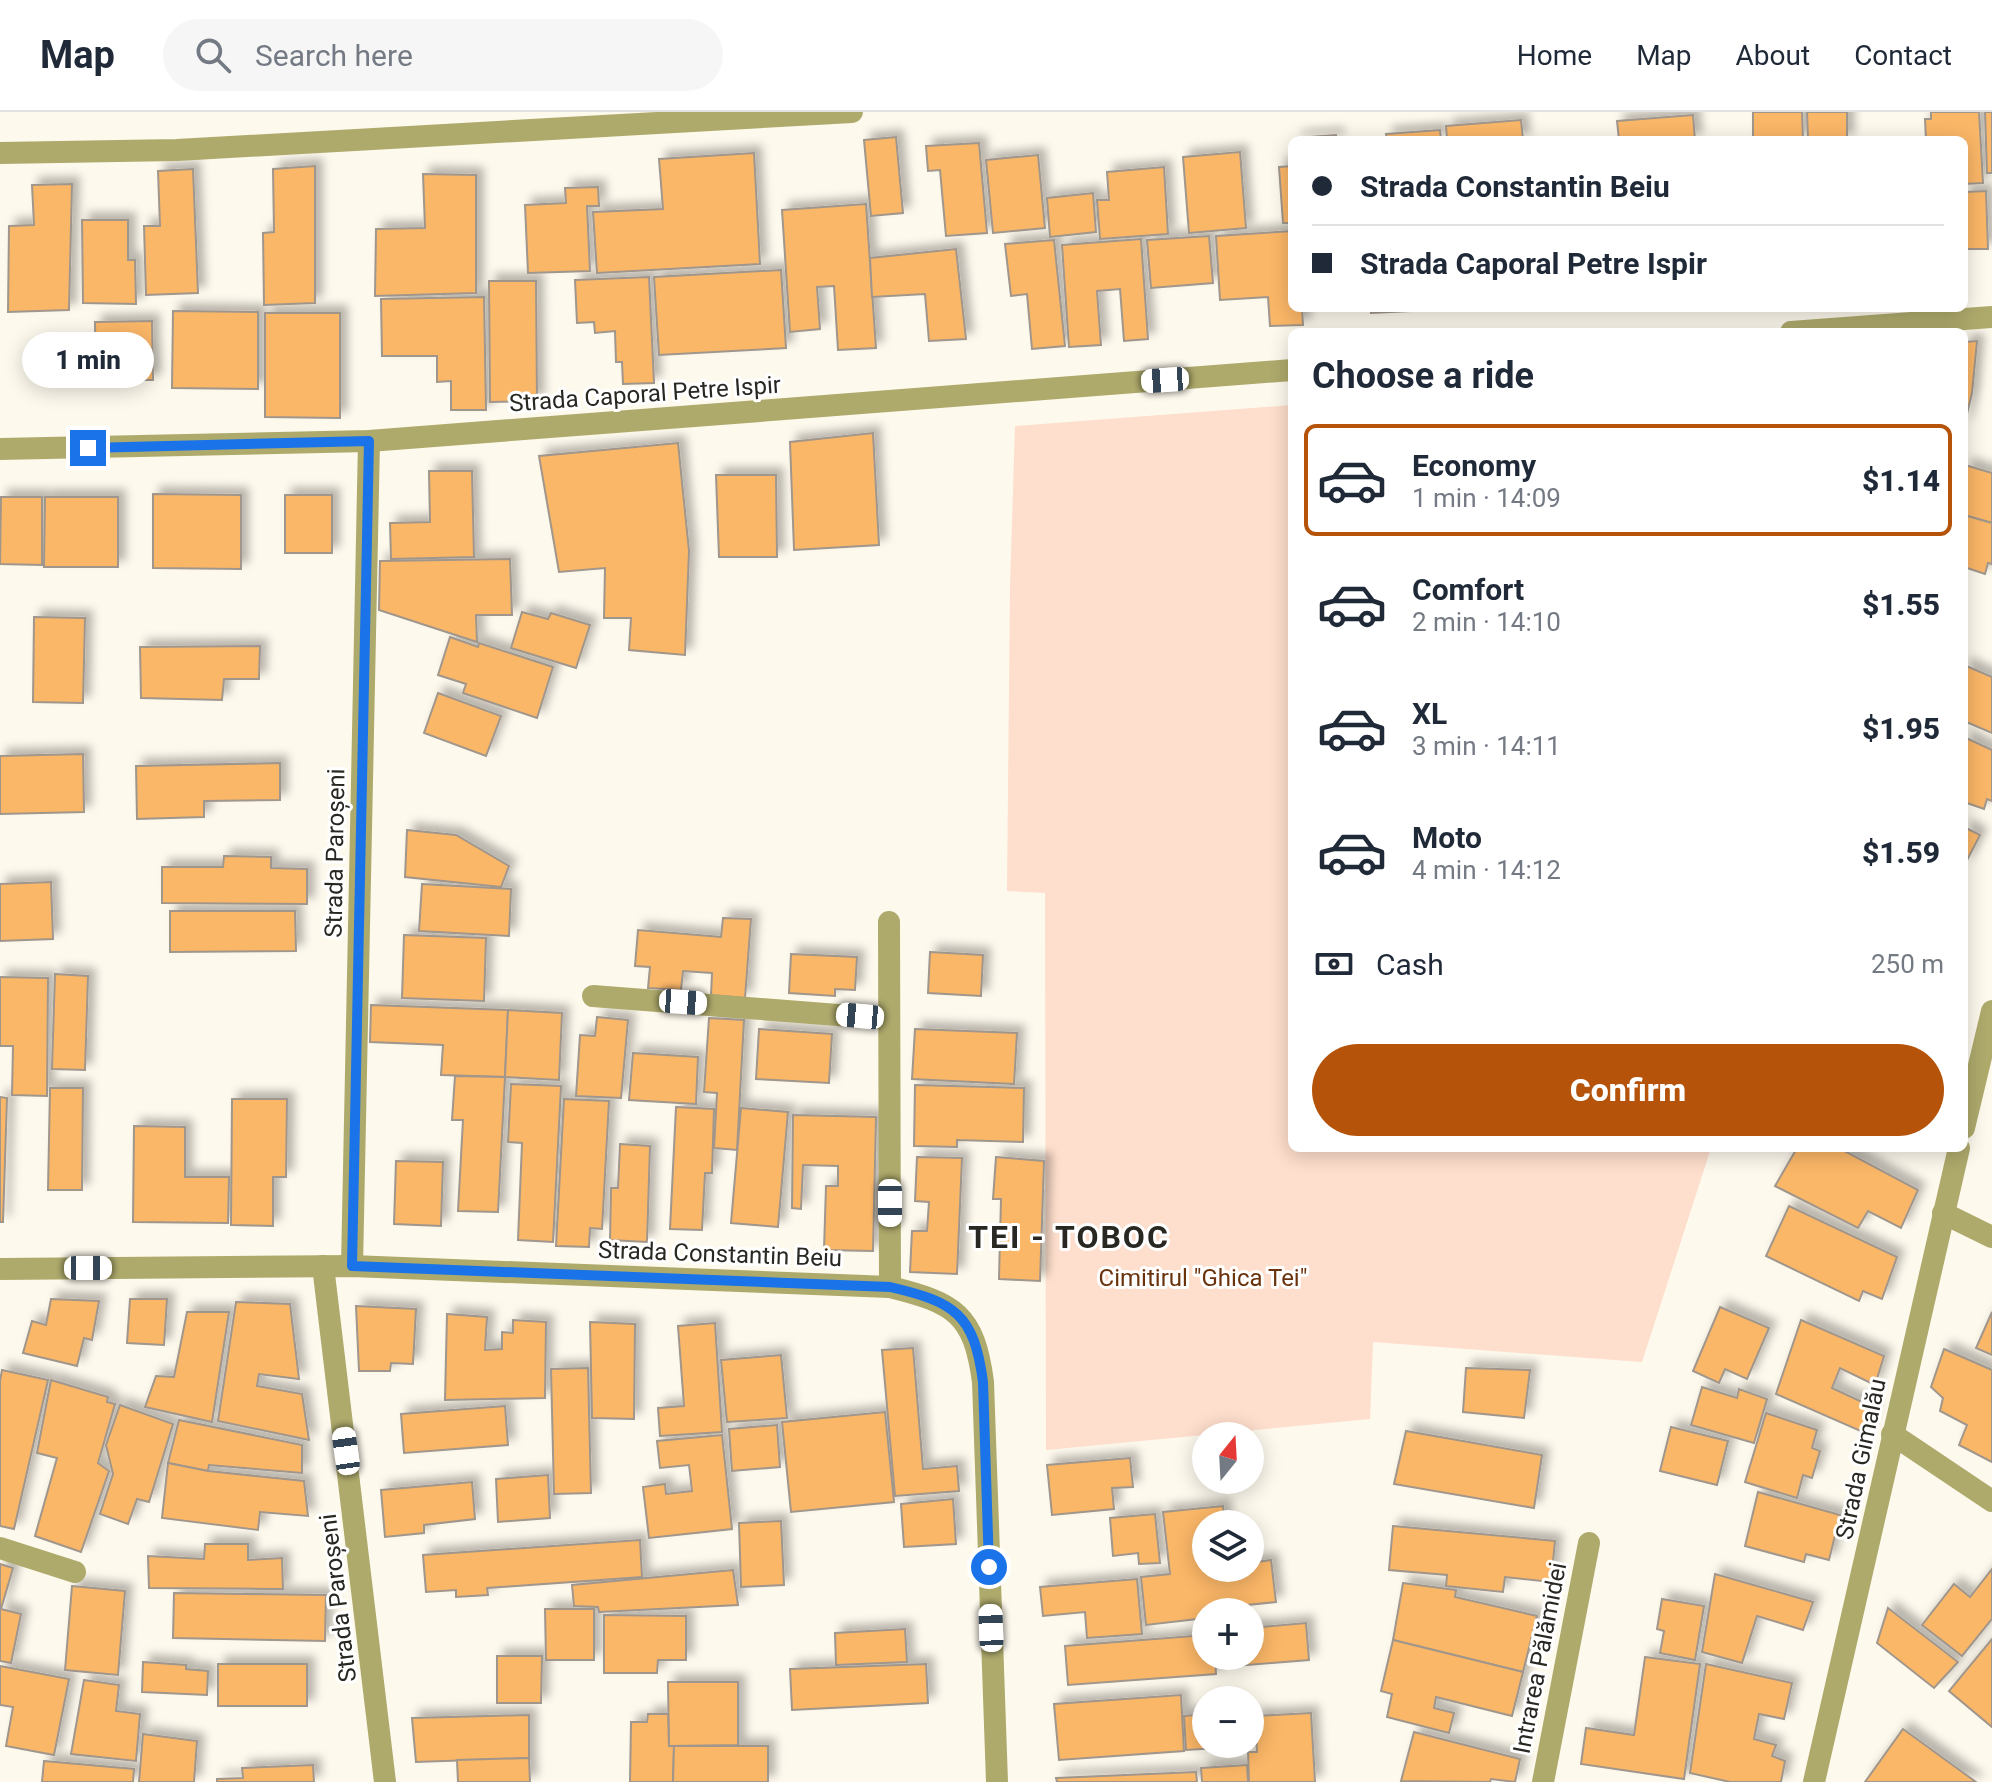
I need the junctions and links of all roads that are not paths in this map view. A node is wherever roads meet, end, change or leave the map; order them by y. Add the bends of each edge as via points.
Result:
1 (852, 112) edge
2 (0, 153) edge
3 (1992, 317) edge
4 (1845, 328) edge
5 (1288, 370) edge
6 (369, 441) junction
7 (0, 449) edge
8 (889, 922) dead end
9 (593, 996) dead end
10 (1992, 1011) edge
11 (889, 1019) junction
12 (1968, 1111) edge
13 (1958, 1152) edge
14 (1943, 1213) junction
15 (1992, 1237) edge
16 (323, 1266) junction
17 (352, 1266) junction
18 (0, 1269) edge
19 (890, 1287) junction
20 (1892, 1434) junction
21 (1992, 1501) edge
22 (1589, 1543) dead end
23 (0, 1548) edge
24 (75, 1572) dead end
25 (385, 1782) edge
26 (997, 1782) edge
27 (1543, 1782) edge
28 (1814, 1782) edge

1 - 2 street via 177,150
3 - 4 street
5 - 6 street, Strada Caporal Petre Ispir
6 - 7 street, Strada Caporal Petre Ispir
6 - 17 street, Strada Paroșeni
8 - 11 street
9 - 11 street
10 - 12 street
11 - 19 street
13 - 14 street, Strada Gimalău
14 - 15 street
14 - 20 street, Strada Gimalău
16 - 17 street, Strada Constantin Beiu
16 - 18 street, Strada Constantin Beiu
16 - 25 street, Strada Paroșeni
17 - 19 street, Strada Constantin Beiu
19 - 26 street, Strada Constantin Beiu via 936,1301 960,1315 979,1356
20 - 21 street
20 - 28 street, Strada Gimalău
22 - 27 street, Intrarea Pălămidei
23 - 24 street

